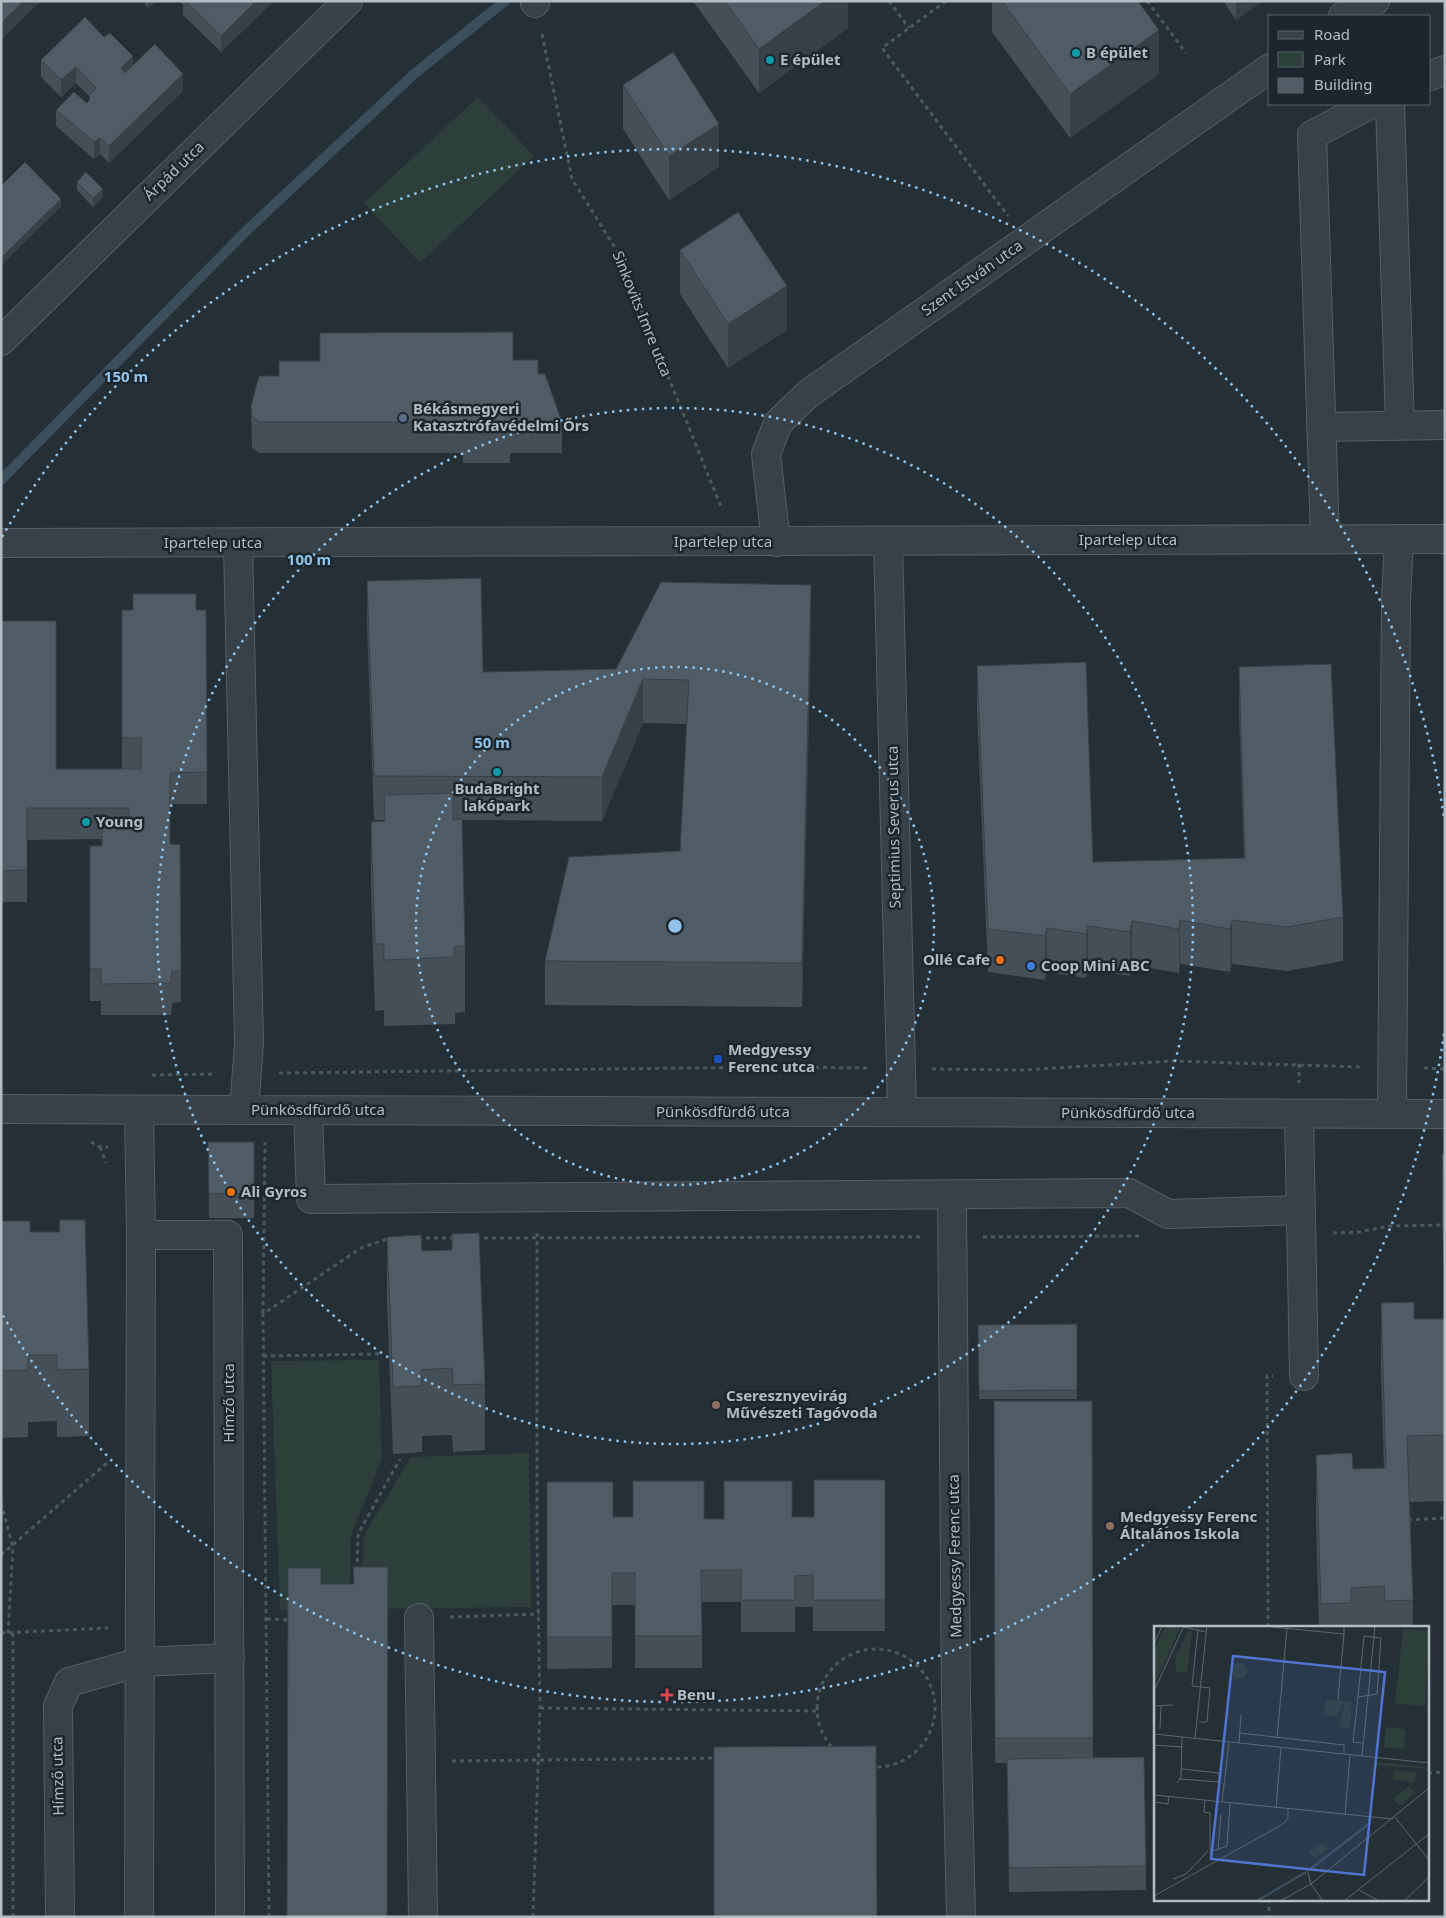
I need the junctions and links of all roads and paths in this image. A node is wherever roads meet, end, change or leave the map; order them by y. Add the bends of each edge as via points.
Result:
1 (348, 1) edge
2 (889, 1) edge
3 (946, 1) edge
4 (1147, 1) edge
5 (1375, 1) edge
6 (535, 2) edge
7 (1346, 15) edge
8 (909, 28) junction
9 (1186, 53) dead end
10 (1268, 69) edge
11 (1445, 70) edge
12 (1431, 76) edge
13 (1369, 105) edge
14 (1390, 105) edge
15 (1028, 239) junction
16 (1, 341) edge
17 (1400, 425) junction
18 (1445, 425) edge
19 (1321, 427) junction
20 (1325, 539) junction
21 (1399, 539) junction
22 (1445, 539) edge
23 (729, 541) junction
24 (888, 541) junction
25 (776, 542) junction
26 (1, 543) edge
27 (238, 543) junction
28 (1392, 1068) junction
29 (1445, 1068) edge
30 (899, 1069) junction
31 (245, 1074) junction
32 (148, 1075) dead end
33 (1, 1109) edge
34 (139, 1110) junction
35 (244, 1110) junction
36 (308, 1110) junction
37 (902, 1112) junction
38 (1299, 1114) junction
39 (1392, 1114) junction
40 (1445, 1114) edge
41 (265, 1136) dead end
42 (536, 1195) junction
43 (952, 1195) junction
44 (1301, 1222) junction
45 (1443, 1225) edge
46 (142, 1235) junction
47 (1142, 1236) dead end
48 (952, 1237) junction
49 (395, 1238) edge
50 (414, 1238) edge
51 (461, 1238) edge
52 (471, 1238) edge
53 (537, 1238) junction
54 (263, 1314) junction
55 (378, 1354) dead end
56 (264, 1356) junction
57 (1304, 1376) joint
58 (111, 1459) dead end
59 (400, 1459) dead end
60 (1, 1503) edge
61 (1444, 1518) edge
62 (1408, 1520) edge
63 (13, 1548) junction
64 (1, 1555) edge
65 (356, 1580) edge
66 (539, 1614) junction
67 (419, 1618) joint
68 (266, 1619) junction
69 (298, 1619) edge
70 (1268, 1626) edge
71 (140, 1627) junction
72 (8, 1632) junction
73 (1, 1633) edge
74 (13, 1633) junction
75 (230, 1658) junction
76 (140, 1662) junction
77 (540, 1708) junction
78 (816, 1711) junction
79 (725, 1758) edge
80 (834, 1758) edge
81 (844, 1758) junction
82 (538, 1759) junction
83 (421, 1762) junction
84 (1445, 1772) edge
85 (1428, 1773) edge
86 (1269, 1900) edge
87 (13, 1917) edge
88 (60, 1917) edge
89 (138, 1917) edge
90 (230, 1917) edge
91 (269, 1917) edge
92 (423, 1917) edge
93 (533, 1917) edge
94 (961, 1917) edge
95 (1269, 1917) edge

1 - 16 street, Árpád utca
2 - 8 path
3 - 8 path
4 - 9 path
5 - 7 street
6 - 23 path, Sinkovits Imre utca via 572,179 618,251 728,524
8 - 15 path via 882,48
10 - 15 street, Szent István utca
11 - 12 street
13 - 19 street via 1312,135
14 - 17 street
15 - 25 street, Szent István utca via 808,394 778,423 766,454
17 - 18 street
17 - 19 street
19 - 20 street
20 - 21 street, Ipartelep utca
20 - 24 street, Ipartelep utca
21 - 22 street, Ipartelep utca
21 - 28 street
23 - 25 street, Ipartelep utca
23 - 27 street, Ipartelep utca
24 - 25 street, Ipartelep utca
24 - 30 street, Septimius Severus utca
26 - 27 street, Ipartelep utca
27 - 31 street via 249,1043
28 - 29 path
28 - 30 path via 1173,1061 1023,1070
28 - 39 street
30 - 31 path via 776,1067
30 - 37 street, Septimius Severus utca
31 - 32 path
31 - 35 street
33 - 34 street, Pünkösdfürdő utca
34 - 35 street, Pünkösdfürdő utca
34 - 46 street
35 - 36 street, Pünkösdfürdő utca
36 - 37 street, Pünkösdfürdő utca
36 - 42 street via 311,1199
37 - 38 street, Pünkösdfürdő utca
38 - 39 street, Pünkösdfürdő utca
38 - 44 street
39 - 40 street, Pünkösdfürdő utca
41 - 54 path
42 - 43 street
42 - 53 path
43 - 44 street via 1129,1193 1168,1214
43 - 48 street, Medgyessy Ferenc utca
44 - 45 path via 1359,1232 1389,1226
44 - 57 street
46 - 71 street
46 - 75 street, Hímző utca via 228,1235
47 - 48 path
48 - 53 path
48 - 94 street, Medgyessy Ferenc utca
49 - 54 path via 385,1238 361,1248
50 - 51 path
52 - 53 path
53 - 66 path
54 - 56 path
55 - 56 path
56 - 68 path
57 - 70 path via 1267,1376
58 - 63 path
59 - 65 path via 358,1534
60 - 63 path
61 - 62 path
63 - 64 path
63 - 72 path
66 - 67 path
66 - 77 path
67 - 83 street
68 - 69 path
68 - 91 path
71 - 74 path
71 - 76 street
72 - 73 path
72 - 74 path
74 - 87 path
75 - 76 street, Hímző utca
75 - 90 street, Hímző utca
76 - 88 street, Hímző utca via 69,1682 58,1706
76 - 89 street
77 - 78 path
77 - 82 path
78 - 81 path via 820,1730 829,1746
78 - 81 path via 818,1693 826,1675 840,1660 858,1651 878,1648 898,1653 916,1664 928,1680 935,1700 934,1720 926,1739 914,1753 898,1763 880,1767 861,1765
79 - 82 path
80 - 81 path
82 - 83 path
82 - 93 path
83 - 92 street
84 - 85 path
86 - 95 path

